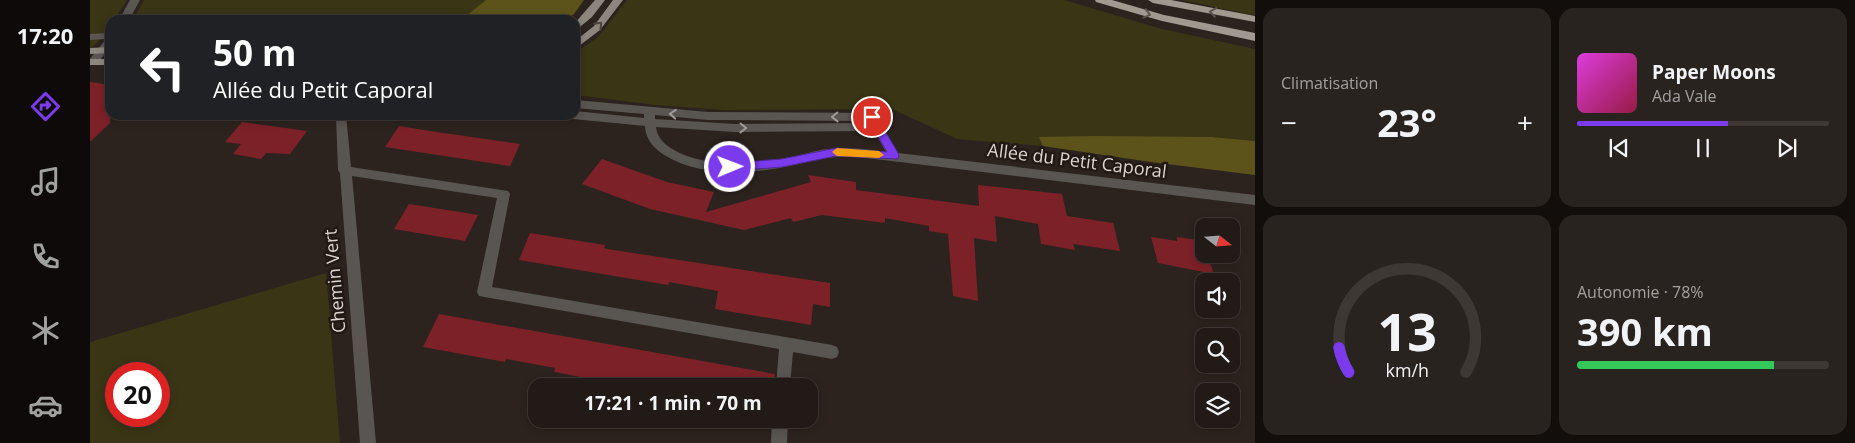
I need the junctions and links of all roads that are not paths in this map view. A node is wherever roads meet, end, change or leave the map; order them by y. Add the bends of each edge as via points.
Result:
1 (135, 0) edge
2 (600, 0) edge
3 (618, 0) edge
4 (1100, 0) edge
5 (1153, 0) edge
6 (127, 15) edge
7 (1255, 19) edge
8 (580, 23) edge
9 (105, 36) edge
10 (90, 37) edge
11 (1255, 37) edge
12 (580, 42) edge
13 (105, 50) edge
14 (90, 51) edge
15 (105, 52) edge
16 (92, 62) edge
17 (105, 62) edge
18 (580, 105) edge
19 (580, 115) edge
20 (649, 117) junction
21 (341, 120) edge
22 (894, 156) junction
23 (344, 170) junction
24 (1255, 200) edge
25 (787, 344) junction
26 (832, 352) dead end
27 (784, 378) edge
28 (780, 428) edge
29 (368, 443) edge
30 (779, 443) edge

1 - 6 street
2 - 8 main road
12 -> 3 main road via 597,28
4 -> 11 highway via 1162,18
7 -> 5 highway
9 - 10 street
13 - 14 main road
15 - 16 street
16 - 17 main road
18 - 20 street
19 - 20 street
20 - 22 street via 735,128 878,127
20 - 22 street, Allée du Petit Caporal via 653,140 667,153 704,165 766,165 836,152
21 - 23 street, Chemin Vert
22 - 24 street, Allée du Petit Caporal
23 - 25 street via 504,194 484,292
23 - 29 street, Chemin Vert
25 - 26 street
25 - 27 street
28 - 30 street

